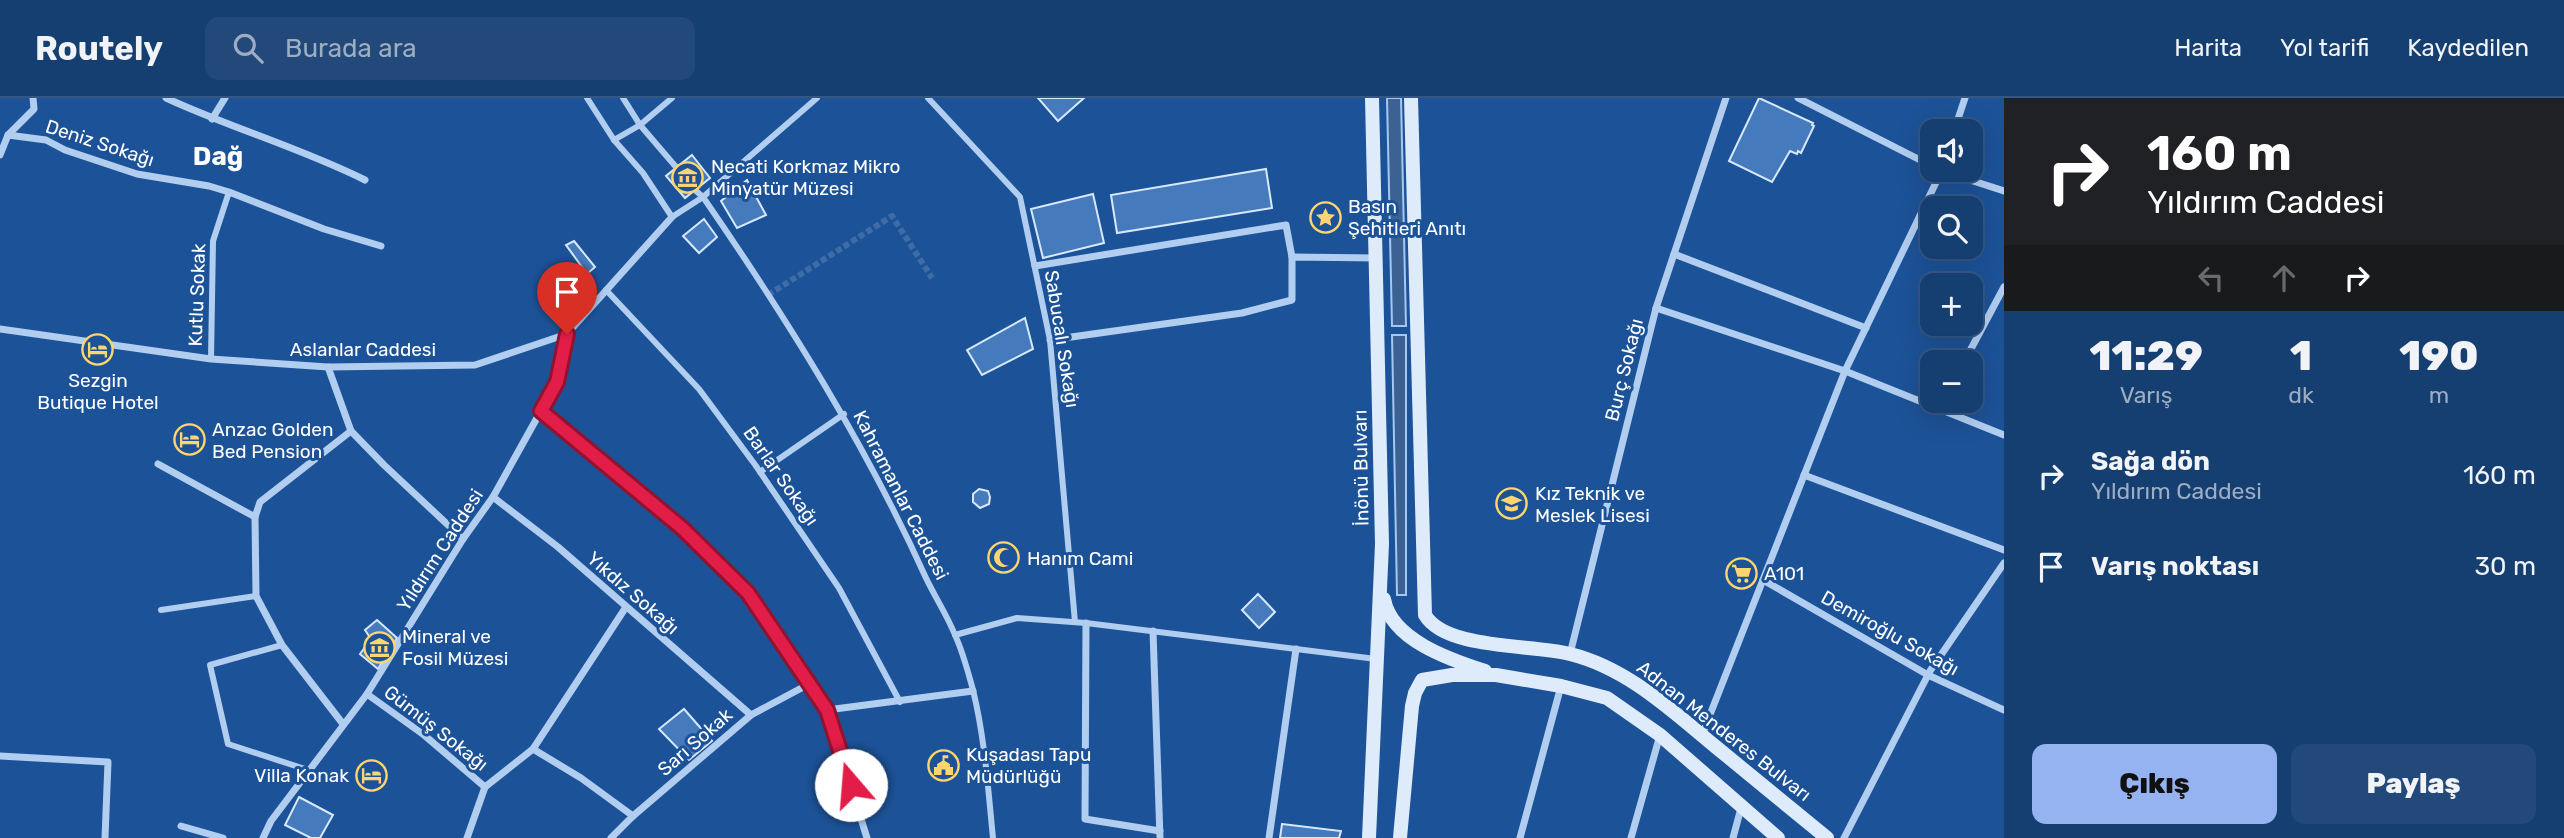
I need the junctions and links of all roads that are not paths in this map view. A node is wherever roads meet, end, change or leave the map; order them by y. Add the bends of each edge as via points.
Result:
1 (33, 98) edge
2 (166, 98) edge
3 (225, 98) edge
4 (587, 98) edge
5 (623, 98) edge
6 (672, 98) edge
7 (817, 98) edge
8 (928, 98) edge
9 (1372, 98) edge
10 (1411, 98) edge
11 (1726, 98) edge
12 (1798, 98) edge
13 (1965, 98) edge
14 (212, 119) junction
15 (1958, 119) edge
16 (640, 125) junction
17 (8, 135) junction
18 (614, 140) junction
19 (0, 155) edge
20 (1920, 160) edge
21 (676, 167) tunnel mouth
22 (365, 180) dead end
23 (1935, 182) edge
24 (1977, 182) edge
25 (695, 190) tunnel mouth
26 (2004, 191) edge
27 (229, 192) junction
28 (704, 197) junction
29 (672, 217) junction
30 (381, 246) dead end
31 (1674, 254) junction
32 (1292, 257) junction
33 (1377, 257) junction
34 (1035, 266) junction
35 (2004, 287) edge
36 (606, 290) junction
37 (1656, 308) junction
38 (1866, 328) junction
39 (0, 329) edge
40 (567, 334) junction
41 (1050, 340) junction
42 (1970, 350) edge
43 (211, 359) junction
44 (328, 367) junction
45 (1845, 371) junction
46 (1920, 401) edge
47 (541, 411) junction
48 (1949, 413) edge
49 (844, 414) junction
50 (351, 431) junction
51 (2004, 435) edge
52 (158, 464) dead end
53 (760, 472) junction
54 (1804, 475) junction
55 (493, 497) junction
56 (255, 517) junction
57 (463, 540) junction
58 (2004, 550) edge
59 (2004, 563) edge
60 (1763, 580) junction
61 (1381, 584) junction
62 (256, 596) junction
63 (626, 607) junction
64 (161, 610) dead end
65 (1075, 622) junction
66 (1086, 623) junction
67 (1153, 631) junction
68 (956, 635) junction
69 (282, 645) junction
70 (1296, 649) junction
71 (1570, 654) junction
72 (1378, 659) junction
73 (1496, 675) junction
74 (1928, 675) junction
75 (808, 684) junction
76 (1561, 686) junction
77 (973, 691) junction
78 (367, 694) junction
79 (900, 702) junction
80 (827, 710) junction
81 (2004, 710) edge
82 (751, 715) junction
83 (343, 723) junction
84 (1660, 735) junction
85 (1702, 736) junction
86 (533, 749) junction
87 (0, 756) edge
88 (309, 770) junction
89 (485, 787) junction
90 (1741, 808) junction
91 (633, 816) junction
92 (181, 826) dead end
93 (1160, 834) edge
94 (105, 838) edge
95 (223, 838) edge
96 (264, 838) edge
97 (467, 838) edge
98 (611, 838) edge
99 (867, 838) edge
100 (993, 838) edge
101 (1269, 838) edge
102 (1369, 838) edge
103 (1400, 838) edge
104 (1520, 838) edge
105 (1631, 838) edge
106 (1733, 838) edge
107 (1778, 838) edge
108 (1827, 838) edge
109 (1844, 838) edge

1 - 17 street via 34,108
2 - 14 street
3 - 14 street
4 - 18 street
5 - 16 street
6 - 16 street
7 - 28 street
8 - 34 street, Sabucalı Sokağı via 1020,197
9 - 33 main road, İnönü Bulvarı
10 - 71 main road, Adnan Menderes Bulvarı via 1425,615 1442,631 1466,639
11 - 31 street, Burç Sokağı
12 - 20 street
13 - 15 street
14 - 22 street via 327,161
16 - 18 street
16 - 21 street
17 - 19 street
17 - 27 street, Deniz Sokağı via 46,140 137,174
18 - 29 street
23 - 38 street
24 - 26 street
25 - 28 street, Kahramanlar Caddesi
27 - 30 street, Deniz Sokağı
27 - 43 street, Kutlu Sokak via 213,241
28 - 29 street
28 - 49 street, Kahramanlar Caddesi
29 - 36 street, Aslanlar Caddesi
31 - 37 street, Burç Sokağı
31 - 38 street
32 - 33 street
32 - 34 street via 1286,225
32 - 41 street via 1292,300 1242,313
33 - 61 main road, İnönü Bulvarı
34 - 41 street, Sabucalı Sokağı
35 - 42 street
36 - 40 street, Aslanlar Caddesi
36 - 53 street, Barlar Sokağı via 698,389
37 - 45 street
37 - 71 street, Burç Sokağı
38 - 45 street
39 - 43 street, Aslanlar Caddesi
40 - 44 street, Aslanlar Caddesi via 475,365
40 - 47 street, Yıldırım Caddesi via 557,382
41 - 65 street, Sabucalı Sokağı
43 - 44 street, Aslanlar Caddesi
44 - 50 street
45 - 46 street
45 - 54 street
47 - 55 street, Yıldırım Caddesi
47 - 75 street via 682,528 748,593
48 - 51 street
49 - 53 street
49 - 68 street, Kahramanlar Caddesi
50 - 56 street via 260,502
50 - 57 street
52 - 56 street
53 - 79 street, Barlar Sokağı via 839,588
54 - 58 street
54 - 60 street
55 - 57 street, Yıldırım Caddesi
55 - 63 street, Yıkdız Sokağı
56 - 62 street
57 - 78 street, Yıldırım Caddesi
59 - 74 street
60 - 74 street, Demiroğlu Sokağı
60 - 85 street
61 - 72 main road, İnönü Bulvarı
61 - 73 main road via 1385,609 1405,632 1437,654
62 - 64 street
62 - 69 street
63 - 82 street, Yıkdız Sokağı
63 - 86 street
65 - 66 street
65 - 68 street via 1017,618
66 - 67 street
66 - 93 street via 1085,819
67 - 70 street
67 - 93 street
68 - 77 street, Kahramanlar Caddesi
69 - 83 street
69 - 88 street via 210,666 228,744
70 - 72 street
70 - 101 street
71 - 85 main road, Adnan Menderes Bulvarı via 1626,676
72 - 102 main road, İnönü Bulvarı
73 - 76 main road
73 - 103 main road via 1422,680 1415,692
74 - 81 street, Demiroğlu Sokağı
74 - 109 street
75 - 80 street
75 - 82 street, Sarı Sokak
76 - 84 main road via 1607,698
76 - 104 street
77 - 79 street
77 - 100 street, Kahramanlar Caddesi
78 - 83 street, Yıldırım Caddesi
78 - 89 street, Gümüş Sokağı
79 - 80 street
80 - 99 street
82 - 91 street, Sarı Sokak
83 - 88 street, Yıldırım Caddesi
84 - 90 main road
84 - 105 street
85 - 108 main road, Adnan Menderes Bulvarı
86 - 89 street
86 - 91 street
87 - 94 street via 108,762
88 - 96 street, Yıldırım Caddesi via 271,821
89 - 97 street
90 - 106 street
90 - 107 main road
91 - 98 street, Sarı Sokak
92 - 95 street

